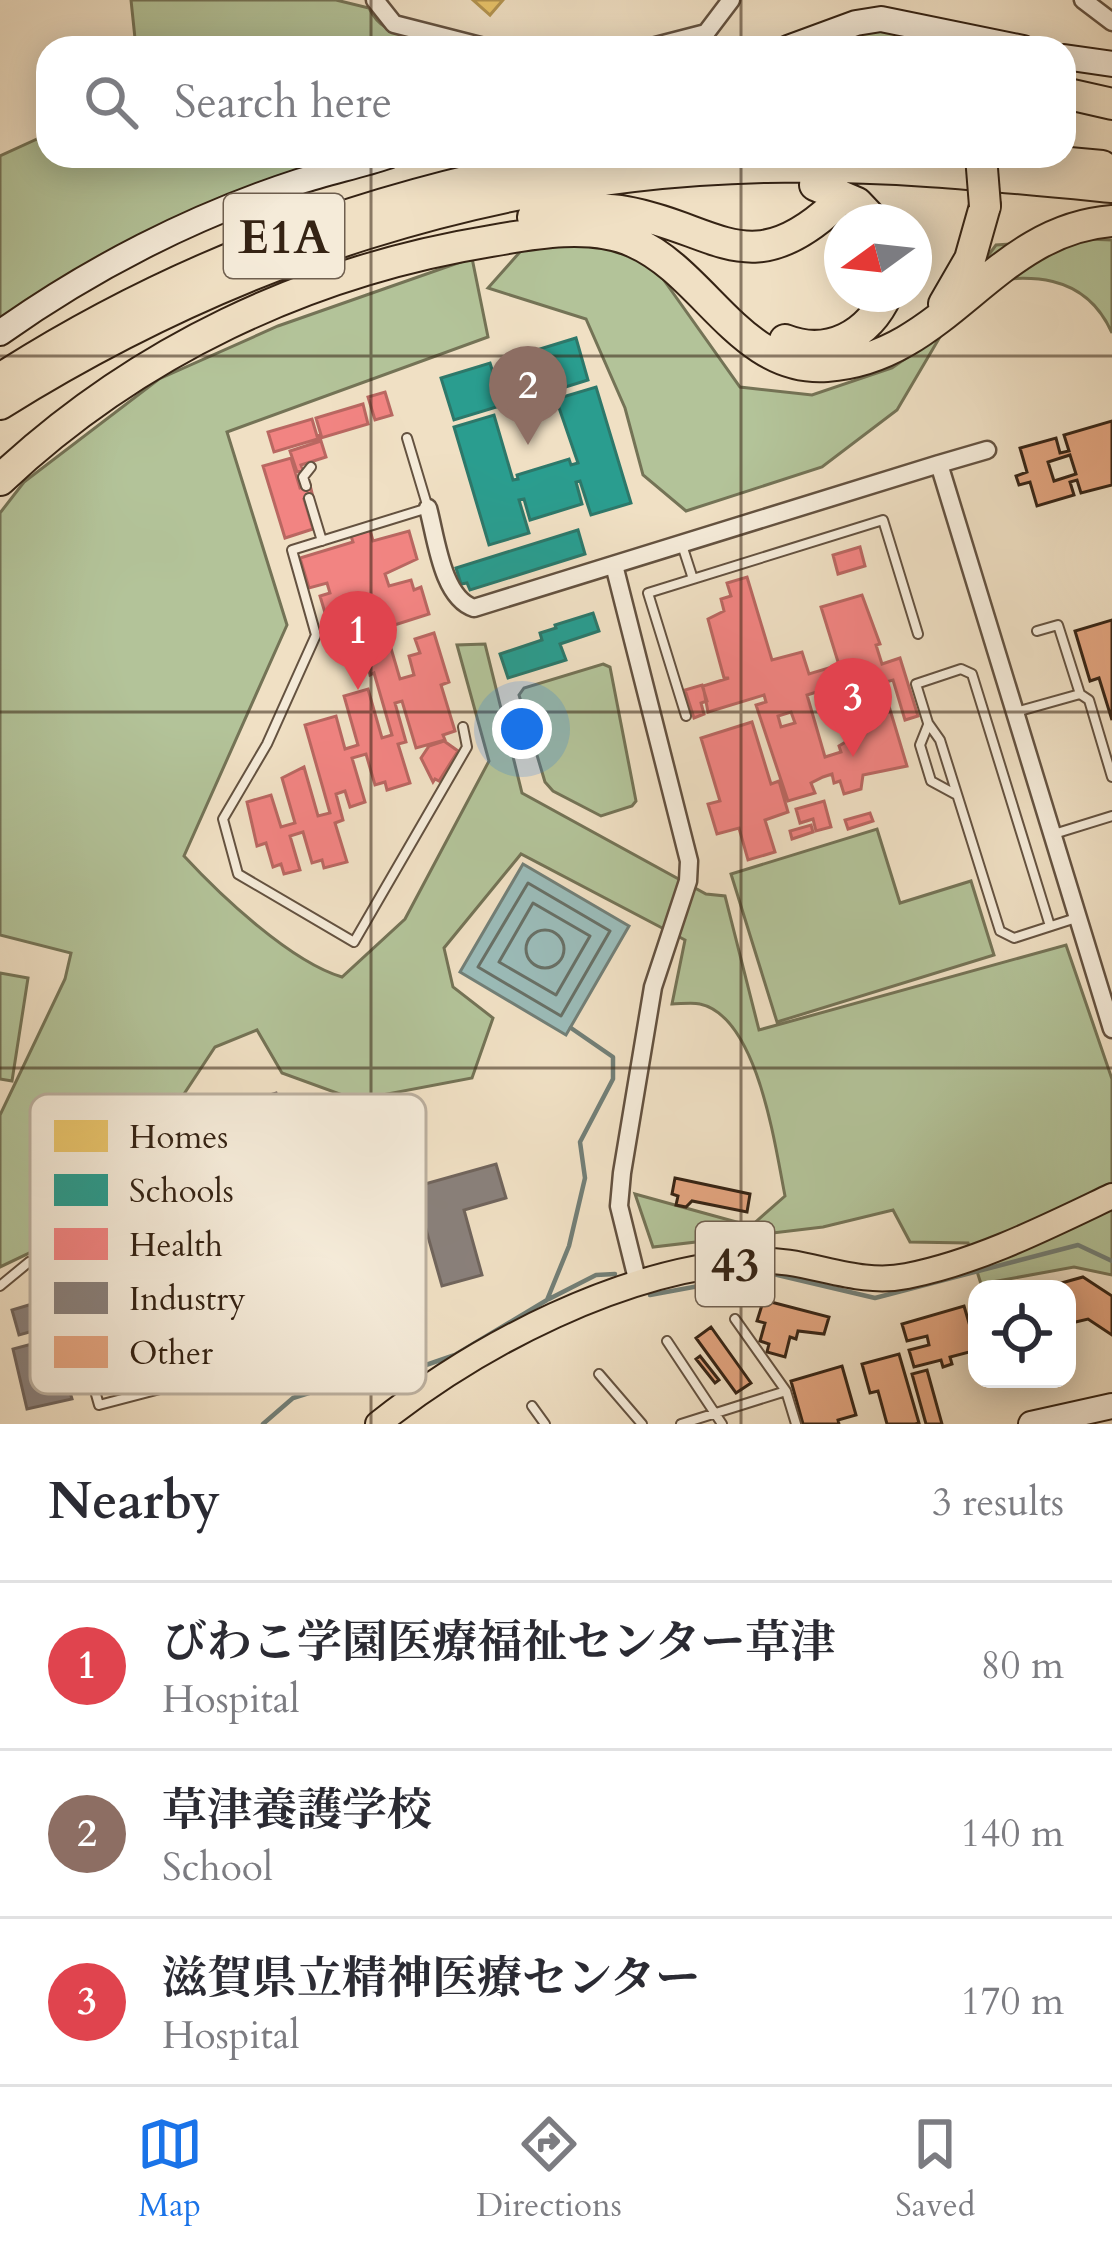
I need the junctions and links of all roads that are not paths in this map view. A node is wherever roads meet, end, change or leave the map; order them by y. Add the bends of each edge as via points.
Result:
1 (375, 0) edge
2 (731, 0) edge
3 (1083, 0) edge
4 (1112, 22) edge
5 (441, 36) edge
6 (694, 36) edge
7 (821, 36) edge
8 (964, 36) edge
9 (1076, 59) edge
10 (1112, 64) edge
11 (1076, 96) edge
12 (1112, 104) edge
13 (1076, 163) edge
14 (1112, 166) edge
15 (346, 168) edge
16 (456, 168) edge
17 (531, 168) edge
18 (769, 168) edge
19 (845, 168) edge
20 (982, 168) edge
21 (672, 172) junction
22 (1112, 187) edge
23 (858, 204) edge
24 (551, 214) junction
25 (824, 214) edge
26 (1112, 221) edge
27 (273, 239) junction
28 (876, 312) edge
29 (0, 333) edge
30 (900, 345) junction
31 (73, 361) junction
32 (0, 380) edge
33 (0, 404) edge
34 (0, 413) edge
35 (407, 438) dead end
36 (987, 449) dead end
37 (0, 459) edge
38 (939, 464) junction
39 (311, 467) dead end
40 (0, 480) edge
41 (306, 486) dead end
42 (309, 498) dead end
43 (428, 508) junction
44 (322, 541) junction
45 (682, 544) junction
46 (614, 565) junction
47 (692, 579) junction
48 (1037, 631) dead end
49 (919, 634) dead end
50 (1079, 694) junction
51 (1015, 712) junction
52 (686, 716) dead end
53 (928, 723) junction
54 (463, 727) dead end
55 (1112, 777) edge
56 (957, 795) junction
57 (1112, 816) edge
58 (1052, 834) junction
59 (1078, 918) junction
60 (1050, 926) junction
61 (1112, 1029) edge
62 (1112, 1196) edge
63 (30, 1262) edge
64 (638, 1283) junction
65 (0, 1286) edge
66 (735, 1319) dead end
67 (667, 1341) dead end
68 (599, 1374) dead end
69 (426, 1381) edge
70 (786, 1391) junction
71 (96, 1394) edge
72 (141, 1394) edge
73 (406, 1394) edge
74 (532, 1406) dead end
75 (1112, 1406) edge
76 (717, 1413) junction
77 (378, 1424) edge
78 (545, 1424) edge
79 (641, 1424) edge
80 (681, 1424) edge
81 (722, 1424) edge
82 (796, 1424) edge
83 (1031, 1424) edge

1 - 5 street via 394,24
2 - 6 street
3 - 4 street
7 - 8 street via 881,19
9 - 10 street
11 - 12 highway
13 - 14 highway
15 - 29 street via 175,232
16 - 27 highway
17 - 27 highway, E1A
18 - 21 highway, E1A
19 - 22 highway, E1A
20 - 30 highway, bridge via 985,206 961,280
21 - 23 highway via 814,184
21 - 31 highway, E1A via 471,203 360,232 175,305
24 - 25 highway via 632,212 722,243 760,247 796,237
24 - 28 highway via 607,217 648,230 752,322 793,344 849,338
24 - 37 highway via 381,249 270,286 176,332
26 - 30 highway via 1074,227 1020,251 950,314
27 - 32 highway, E1A via 125,305
30 - 40 highway via 850,364 795,364 752,342 673,266 628,238 505,238 358,270 243,315 128,381
31 - 33 highway
31 - 34 highway
35 - 43 lane
36 - 38 street
38 - 45 street
38 - 51 street
39 - 41 lane
42 - 44 lane
43 - 44 lane
43 - 46 street via 452,590 474,608
44 - 54 lane via 292,550 316,635 224,819 238,874 354,942 467,747
45 - 46 street
45 - 47 lane
46 - 64 street via 689,861 653,987 622,1172 620,1206
47 - 49 lane via 883,520
47 - 52 lane via 648,593
48 - 50 lane via 1058,625
50 - 51 lane
50 - 55 lane via 1089,700
51 - 58 street
53 - 56 lane
53 - 56 lane via 920,745 932,781
53 - 60 lane via 916,684 961,668 972,674
56 - 60 lane via 1000,931 1014,938
57 - 58 lane
58 - 59 street
59 - 60 lane
59 - 61 street
62 - 64 main road, 43 via 910,1276 859,1279 751,1261
63 - 65 lane
64 - 69 main road, 43
66 - 70 lane
67 - 76 lane
68 - 79 lane
70 - 76 lane
70 - 82 lane
71 - 72 lane via 99,1405
73 - 77 main road, 43
74 - 78 lane
75 - 83 street
76 - 80 lane
76 - 81 lane

